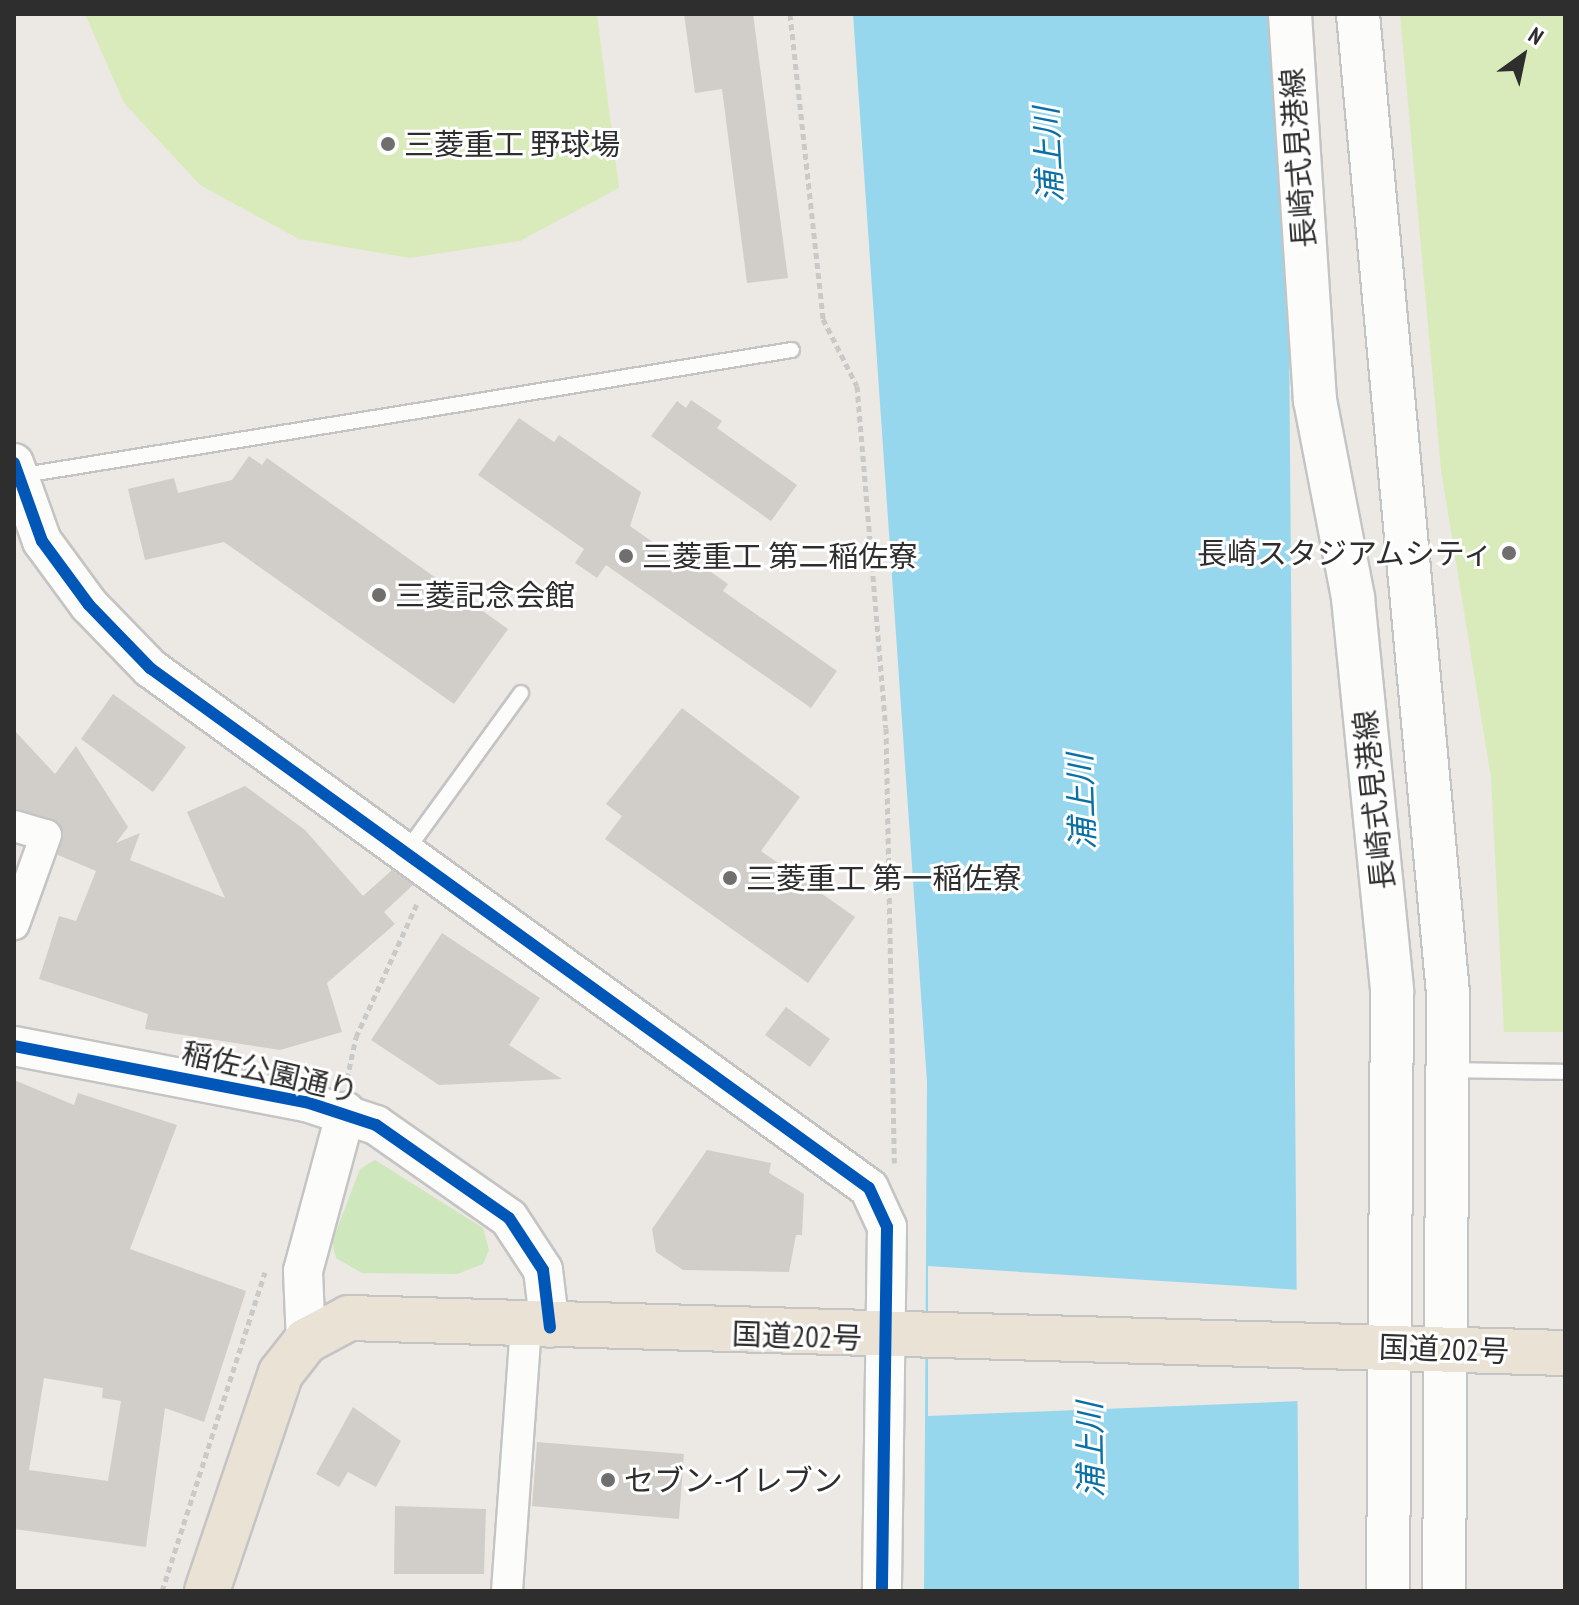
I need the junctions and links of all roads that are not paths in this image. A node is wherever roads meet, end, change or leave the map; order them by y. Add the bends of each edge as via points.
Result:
1 (1290, 14) edge
2 (1358, 14) edge
3 (792, 350) dead end
4 (16, 470) edge
5 (521, 693) dead end
6 (14, 826) edge
7 (418, 864) junction
8 (14, 924) edge
9 (14, 1046) edge
10 (1452, 1070) junction
11 (1565, 1072) edge
12 (346, 1112) junction
13 (538, 1327) junction
14 (885, 1339) junction
15 (306, 1341) junction
16 (1392, 1346) junction
17 (1444, 1349) junction
18 (1565, 1353) edge
19 (207, 1591) edge
20 (507, 1591) edge
21 (882, 1591) edge
22 (1388, 1591) edge
23 (1444, 1591) edge

1 - 16 main road, 長崎式見港線 via 1315,400 1353,598 1381,827 1392,991
2 - 10 main road, 長崎式見港線 via 1439,841
3 - 4 lane
4 - 7 street via 42,541 89,605 150,668
5 - 7 lane
6 - 8 street via 46,835
7 - 14 street via 827,1152 869,1188 887,1227
9 - 12 street, 稲佐公園通り
10 - 11 lane
10 - 17 main road, 長崎式見港線
12 - 13 street, 稲佐公園通り via 428,1157 509,1218 543,1270
12 - 15 street via 303,1271
13 - 14 highway, 国道202号
13 - 15 highway, 国道202号 via 360,1317
13 - 20 street
14 - 16 highway, 国道202号
14 - 21 street
15 - 19 highway via 267,1402
16 - 17 highway, 国道202号
16 - 22 main road, 長崎式見港線
17 - 18 highway, 国道202号
17 - 23 main road, 長崎式見港線

